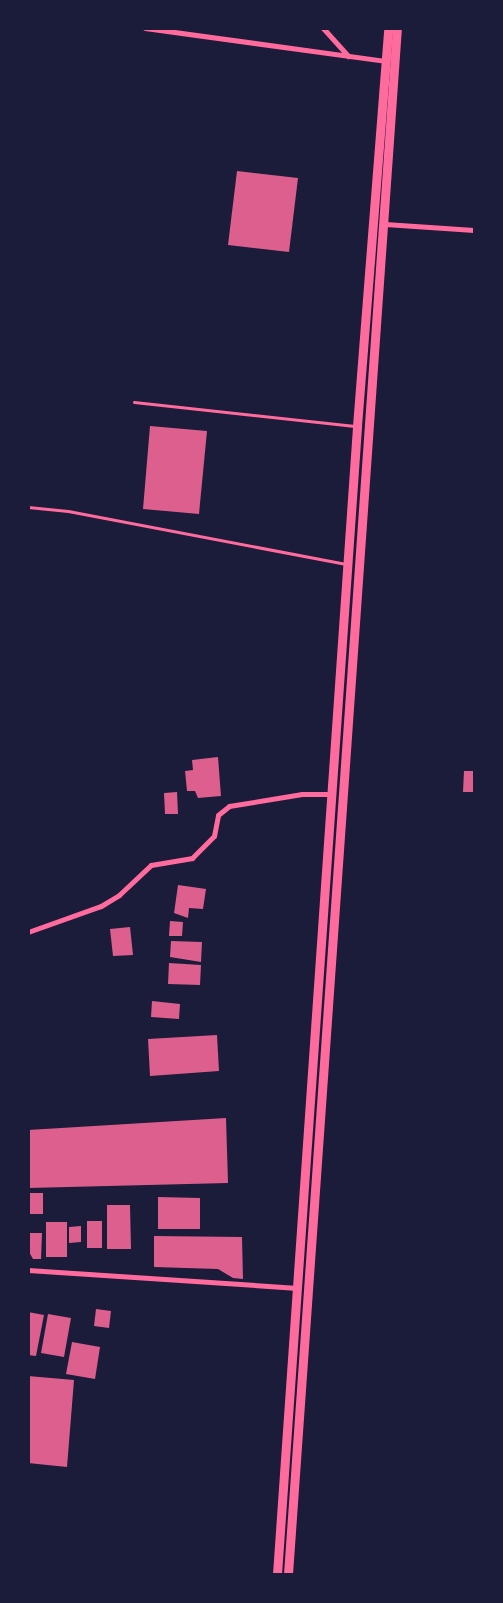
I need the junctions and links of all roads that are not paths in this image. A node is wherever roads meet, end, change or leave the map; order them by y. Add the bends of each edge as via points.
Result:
1 (145, 28) edge
2 (322, 28) edge
3 (388, 28) edge
4 (397, 28) edge
5 (349, 56) junction
6 (387, 61) junction
7 (385, 224) junction
8 (474, 230) edge
9 (134, 402) dead end
10 (357, 426) junction
11 (28, 507) edge
12 (348, 564) junction
13 (331, 794) junction
14 (28, 932) edge
15 (28, 1270) edge
16 (299, 1288) junction
17 (277, 1575) edge
18 (288, 1575) edge

1 - 5 street
2 - 5 street
3 - 6 highway
4 - 7 highway
5 - 6 street
6 - 10 highway
7 - 8 street
7 - 18 highway
9 - 10 lane
10 - 12 highway
11 - 12 lane via 68,511
12 - 13 highway
13 - 14 street via 302,794 228,806 218,815 211,840 192,858 151,865 101,906
13 - 16 highway
15 - 16 street
16 - 17 highway

